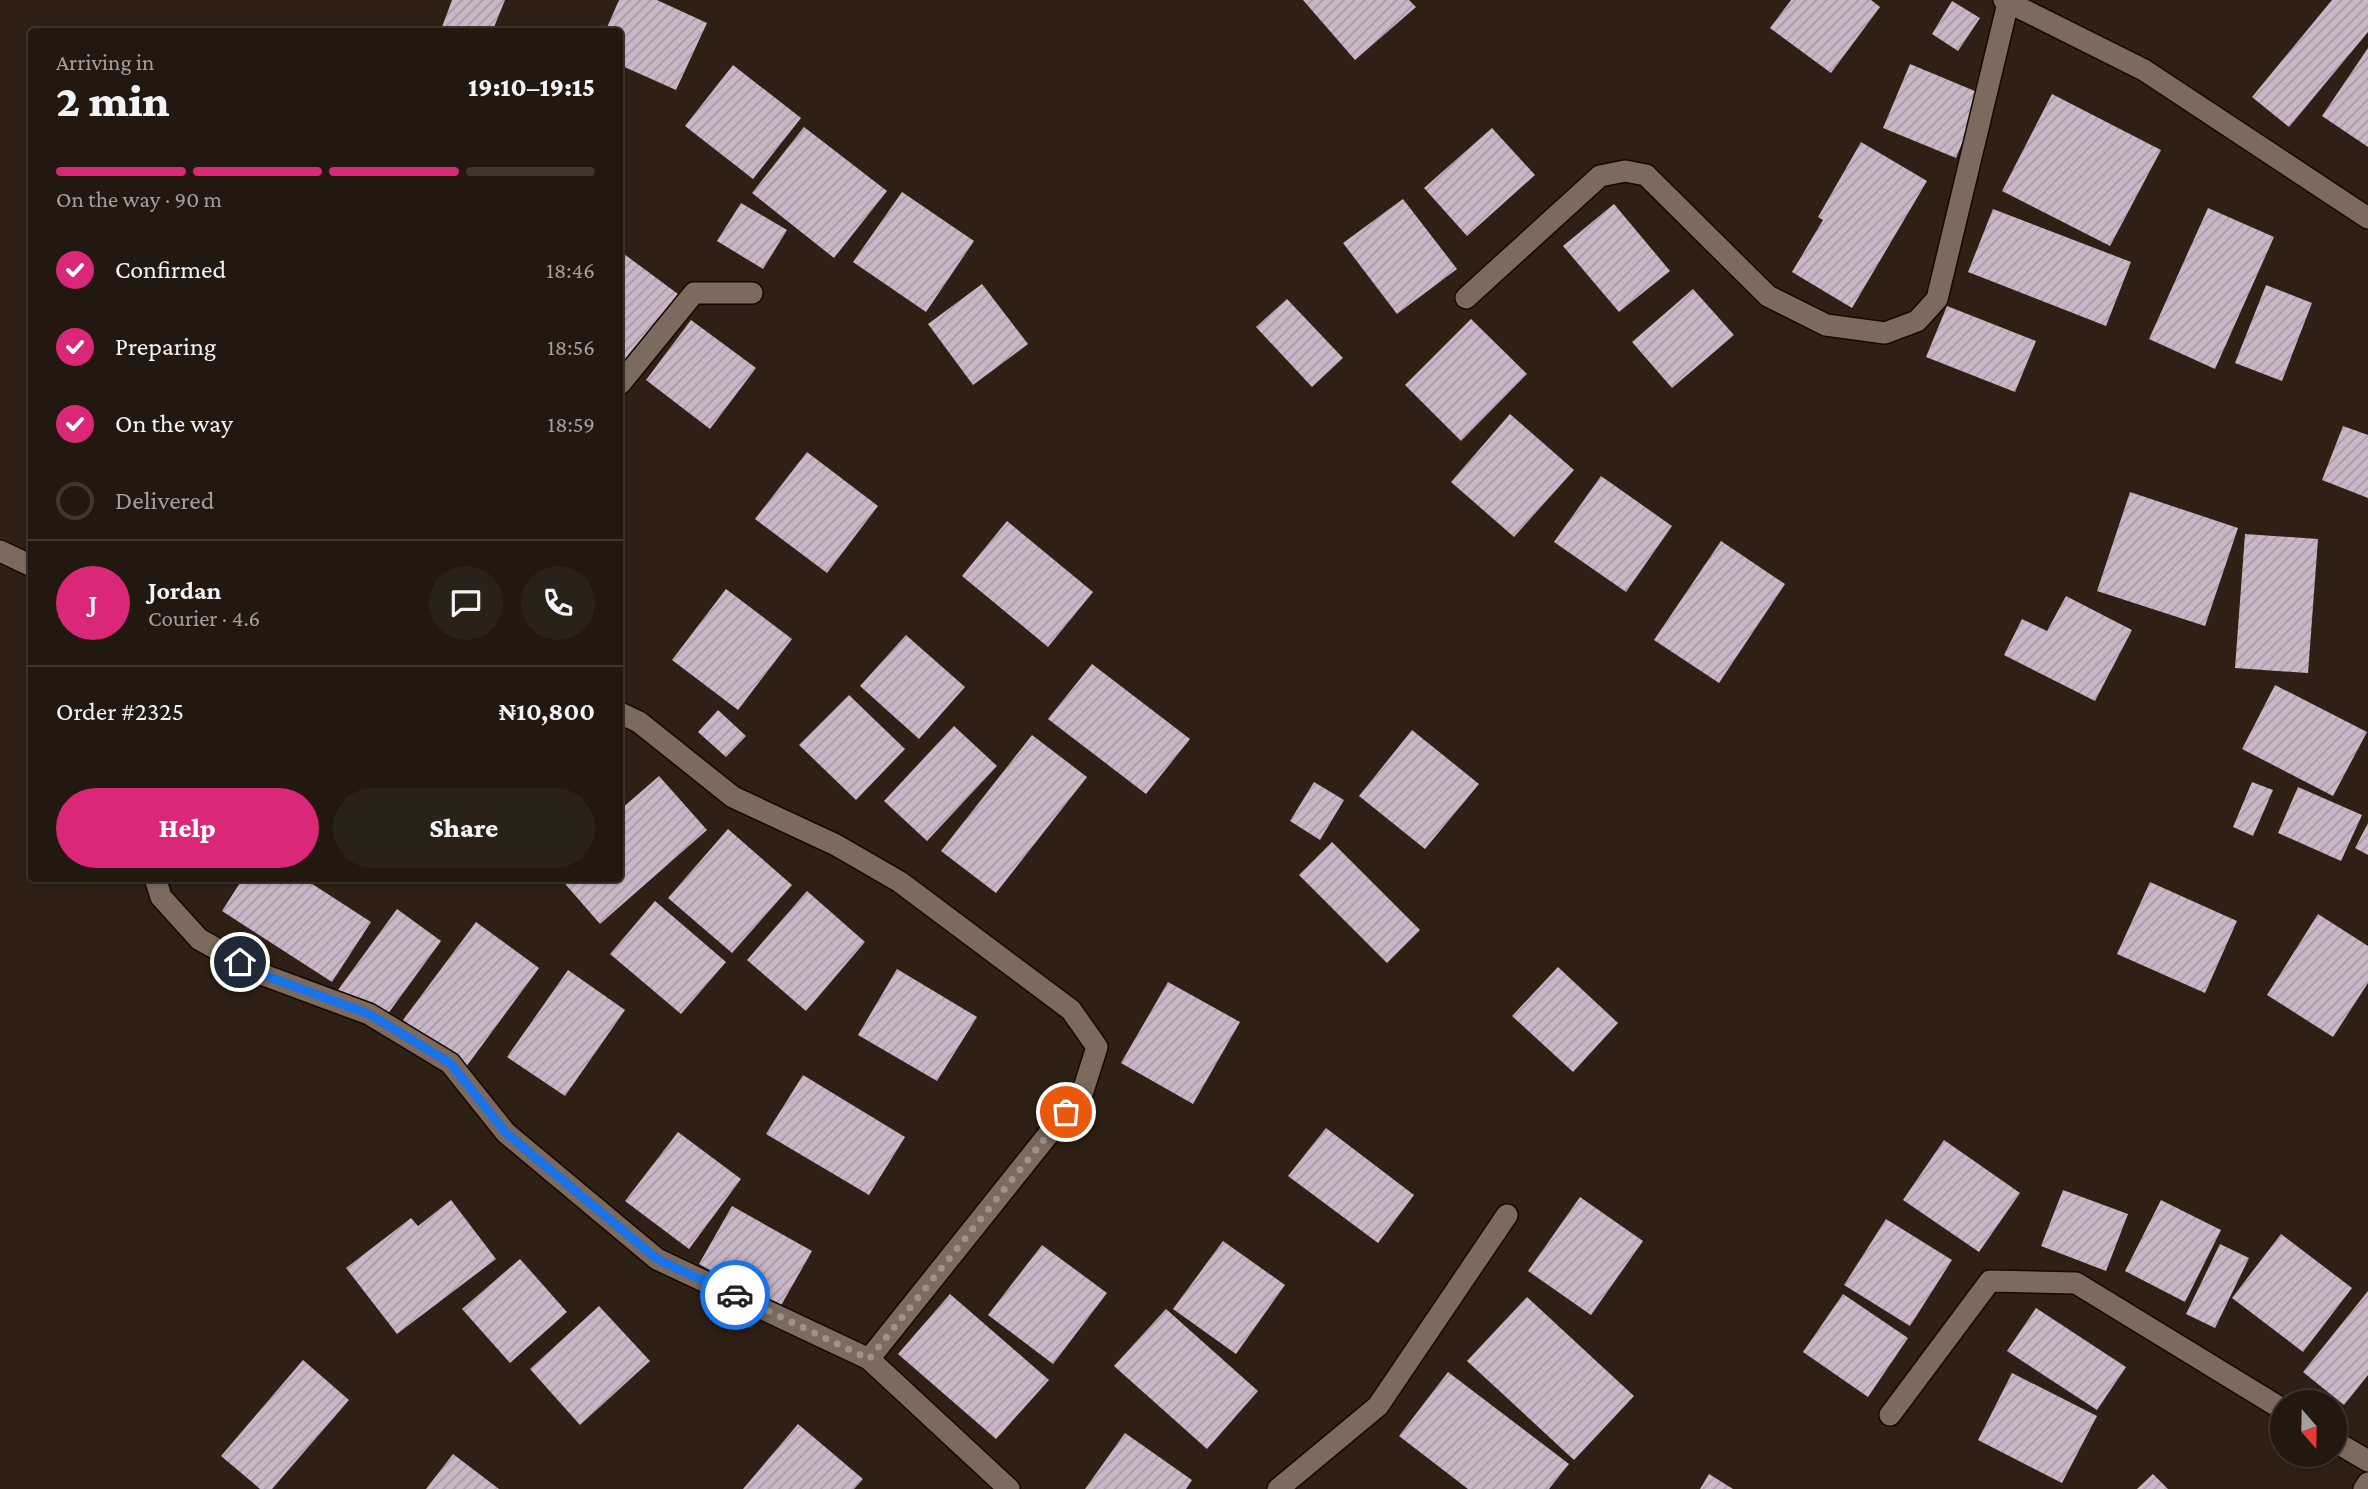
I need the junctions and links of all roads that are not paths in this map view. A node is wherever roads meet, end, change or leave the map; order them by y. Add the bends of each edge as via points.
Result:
1 (2006, 2) edge
2 (2368, 219) edge
3 (752, 293) dead end
4 (1466, 298) dead end
5 (623, 380) edge
6 (0, 551) edge
7 (28, 564) edge
8 (623, 714) edge
9 (156, 882) edge
10 (1507, 1215) dead end
11 (869, 1359) junction
12 (2270, 1402) edge
13 (1890, 1415) dead end
14 (2347, 1449) edge
15 (2368, 1461) edge
16 (2368, 1483) edge
17 (1009, 1489) edge
18 (1278, 1489) edge
19 (2364, 1489) edge

1 - 2 street via 2144,71
1 - 4 street via 1937,299 1917,321 1885,333 1826,325 1768,296 1646,176 1625,171 1600,177
3 - 5 street via 694,293
6 - 7 street
8 - 11 street via 639,722 733,797 836,845 900,882 1071,1010 1097,1047 1083,1091
9 - 11 street via 161,897 199,939 261,974 369,1014 450,1063 506,1133 657,1259
10 - 18 street via 1378,1406
11 - 17 street
12 - 13 street via 2076,1283 1990,1281
14 - 15 street
16 - 19 street

